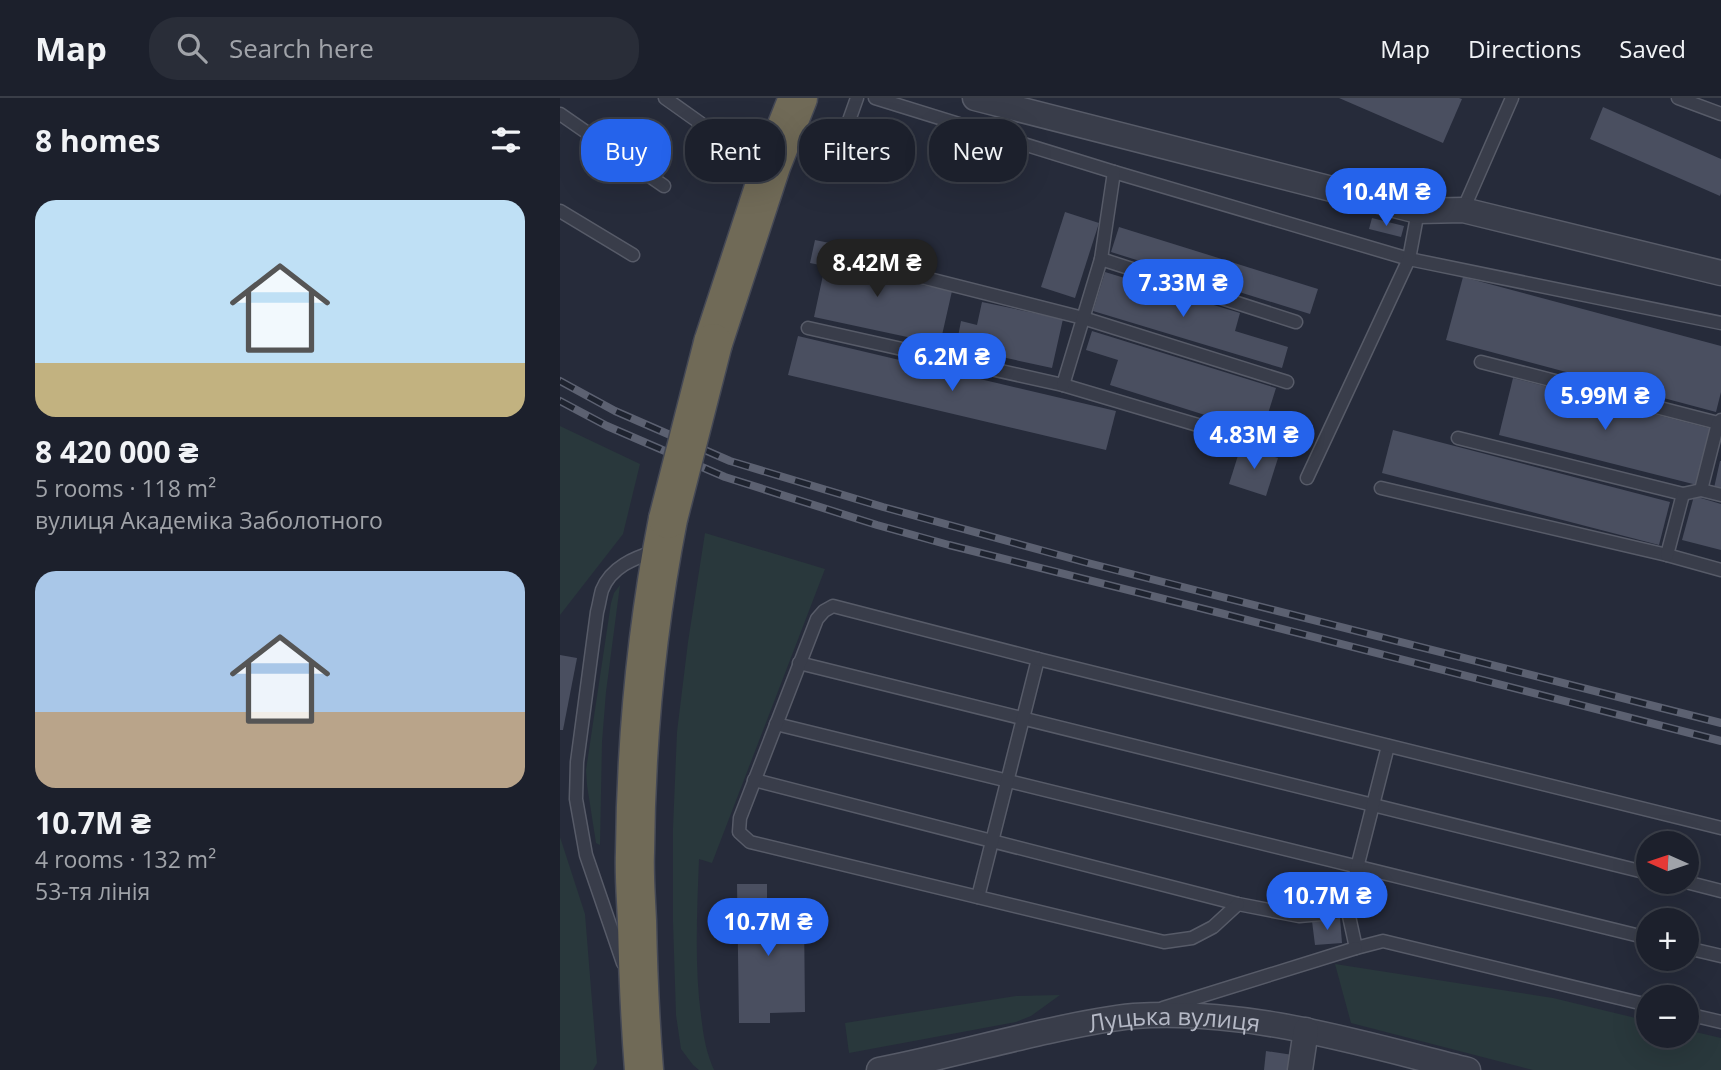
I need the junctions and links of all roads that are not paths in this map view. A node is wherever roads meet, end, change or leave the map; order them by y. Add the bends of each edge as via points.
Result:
1 (665, 98) edge
2 (798, 98) edge
3 (857, 98) edge
4 (875, 98) edge
5 (975, 98) edge
6 (1512, 98) edge
7 (1678, 98) edge
8 (560, 114) edge
9 (1721, 114) edge
10 (695, 119) edge
11 (850, 119) edge
12 (1114, 172) junction
13 (664, 186) dead end
14 (1463, 210) junction
15 (560, 211) edge
16 (1418, 211) junction
17 (633, 255) dead end
18 (1101, 259) junction
19 (1409, 259) junction
20 (866, 263) dead end
21 (1721, 273) edge
22 (1083, 318) junction
23 (1296, 322) dead end
24 (1721, 323) edge
25 (808, 328) dead end
26 (1481, 362) dead end
27 (1287, 382) dead end
28 (1063, 385) junction
29 (1720, 422) edge
30 (1458, 438) dead end
31 (1275, 448) dead end
32 (1307, 478) dead end
33 (1381, 488) dead end
34 (1701, 490) junction
35 (1683, 494) junction
36 (1721, 495) edge
37 (665, 534) junction
38 (1667, 555) junction
39 (1721, 570) edge
40 (1038, 659) junction
41 (799, 663) junction
42 (1023, 719) junction
43 (776, 724) junction
44 (1388, 746) junction
45 (754, 780) junction
46 (1008, 780) junction
47 (1373, 806) junction
48 (1721, 828) edge
49 (992, 841) junction
50 (1357, 866) junction
51 (1636, 870) edge
52 (1699, 885) edge
53 (1721, 891) edge
54 (978, 897) junction
55 (1238, 904) junction
56 (1346, 907) junction
57 (1636, 935) edge
58 (1356, 948) junction
59 (1699, 951) edge
60 (1721, 956) edge
61 (1636, 1002) edge
62 (639, 1006) junction
63 (1134, 1016) junction
64 (1699, 1017) edge
65 (1721, 1022) edge
66 (1306, 1030) junction
67 (644, 1070) edge
68 (879, 1070) edge
69 (1300, 1070) edge
70 (1468, 1070) edge

1 - 10 lane
2 - 37 highway, bridge via 713,343
3 - 11 lane
4 - 12 lane
5 - 16 street
6 - 14 lane
7 - 9 lane
8 - 13 lane
12 - 18 lane
12 - 19 lane
14 - 16 street
14 - 21 street
15 - 17 lane
16 - 19 lane
18 - 22 lane
18 - 23 lane
19 - 24 lane
19 - 32 lane
20 - 22 lane
22 - 27 lane
22 - 28 lane
25 - 28 lane
26 - 29 lane
28 - 31 lane
29 - 34 lane
30 - 35 lane
33 - 38 lane
34 - 35 lane
34 - 36 lane
35 - 38 lane
37 - 62 highway via 639,755 635,853
37 - 62 lane via 617,569 603,588 577,762 576,799 586,855
38 - 39 lane
40 - 41 lane via 833,606 817,619
40 - 42 lane
40 - 44 lane
41 - 42 lane
41 - 43 lane
42 - 46 lane
42 - 47 lane
43 - 45 lane
43 - 46 lane
44 - 47 lane
44 - 48 lane
45 - 49 lane
45 - 54 lane via 739,832 750,842
46 - 49 lane
46 - 50 lane
47 - 50 lane
47 - 51 lane
49 - 54 lane
49 - 55 lane
50 - 56 lane
50 - 57 lane
52 - 53 lane
54 - 55 lane via 1164,942 1192,938 1213,927
55 - 56 lane via 1299,916
56 - 58 lane
58 - 61 lane via 1383,941
58 - 63 lane
59 - 60 lane
62 - 67 highway
63 - 66 street, Луцька вулиця via 1227,1018
63 - 68 street, Луцька вулиця via 1079,1024
64 - 65 lane
66 - 69 street
66 - 70 street, Луцька вулиця

